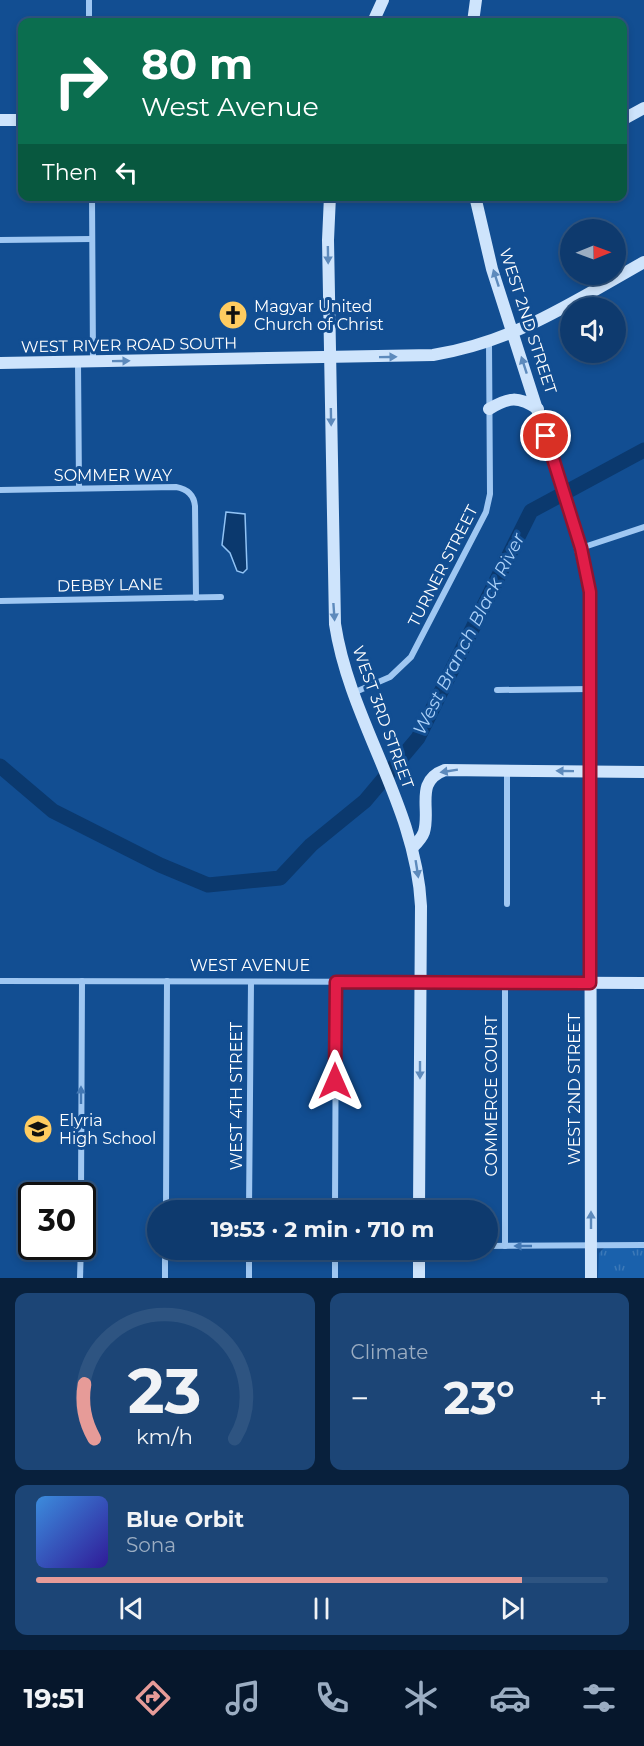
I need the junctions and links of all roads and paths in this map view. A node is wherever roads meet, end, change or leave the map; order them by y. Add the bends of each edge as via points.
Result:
1 (89, 0) edge
2 (382, 0) edge
3 (476, 0) edge
4 (89, 18) edge
5 (375, 18) edge
6 (474, 18) edge
7 (644, 108) edge
8 (627, 117) edge
9 (0, 120) edge
10 (18, 120) edge
11 (92, 201) edge
12 (330, 201) edge
13 (476, 201) edge
14 (92, 239) junction
15 (0, 240) edge
16 (644, 262) edge
17 (514, 334) junction
18 (489, 343) junction
19 (330, 358) junction
20 (78, 362) junction
21 (93, 362) junction
22 (0, 363) edge
23 (489, 409) junction
24 (538, 409) junction
25 (79, 488) junction
26 (0, 490) edge
27 (644, 527) edge
28 (581, 548) junction
29 (221, 597) dead end
30 (196, 598) junction
31 (0, 601) edge
32 (592, 689) junction
33 (496, 690) dead end
34 (353, 693) junction
35 (507, 770) junction
36 (592, 771) junction
37 (644, 772) edge
38 (413, 847) junction
39 (507, 904) dead end
40 (0, 981) edge
41 (82, 981) junction
42 (167, 981) junction
43 (250, 982) junction
44 (336, 982) junction
45 (420, 982) junction
46 (505, 983) junction
47 (590, 983) junction
48 (644, 983) edge
49 (81, 1182) edge
50 (166, 1200) edge
51 (249, 1200) edge
52 (335, 1200) edge
53 (419, 1200) edge
54 (644, 1245) edge
55 (498, 1246) edge
56 (505, 1246) junction
57 (591, 1246) junction
58 (81, 1260) edge
59 (165, 1260) edge
60 (249, 1260) edge
61 (335, 1260) edge
62 (419, 1260) edge
63 (80, 1278) edge
64 (165, 1278) edge
65 (249, 1278) edge
66 (334, 1278) edge
67 (419, 1278) edge
68 (591, 1278) edge

1 - 4 street
2 - 5 main road
3 - 6 main road
7 - 8 main road
9 - 10 main road
11 - 14 street
12 -> 19 main road, WEST 3RD STREET
17 -> 13 main road, WEST 2ND STREET via 492,269
14 - 15 street
14 - 21 street
16 - 17 main road, WEST RIVER ROAD SOUTH
17 - 18 main road, WEST RIVER ROAD SOUTH
24 -> 17 main road, WEST 2ND STREET
19 -> 18 main road, WEST RIVER ROAD SOUTH via 432,355
18 - 23 street, TURNER STREET
21 -> 19 main road, WEST RIVER ROAD SOUTH
19 -> 34 main road, WEST 3RD STREET via 333,603 338,642
20 - 21 main road, WEST RIVER ROAD SOUTH
20 - 22 main road, WEST RIVER ROAD SOUTH
20 - 25 street
23 - 24 main road via 515,398
23 - 34 street, TURNER STREET via 490,494 486,512 411,657 390,677
24 - 28 main road, WEST 2ND STREET
25 - 26 street, SOMMER WAY
25 - 30 street, SOMMER WAY via 176,487 192,495
27 - 28 street
28 - 32 main road, WEST 2ND STREET via 591,601
29 - 30 street, DEBBY LANE
30 - 31 street, DEBBY LANE
32 - 33 street
32 - 36 main road, WEST 2ND STREET
34 - 38 main road, WEST 3RD STREET
36 -> 35 main road
35 -> 38 main road via 448,769 435,776 425,791 424,831
35 - 39 street
36 - 37 main road
36 - 47 main road, WEST 2ND STREET
38 -> 45 main road, WEST 3RD STREET via 420,896
40 - 41 street, WEST AVENUE
41 - 42 street, WEST AVENUE
49 -> 41 street
42 - 43 street, WEST AVENUE
42 - 50 street
43 - 44 street, WEST AVENUE
43 - 51 street, WEST 4TH STREET
44 - 45 street, WEST AVENUE
44 - 52 street
45 - 46 main road, WEST AVENUE
45 -> 53 main road, WEST 3RD STREET
46 - 47 main road, WEST AVENUE
46 - 56 street, COMMERCE COURT
47 - 48 main road, WEST AVENUE
57 -> 47 main road, WEST 2ND STREET
54 - 57 street
55 - 56 street
57 -> 56 street
57 - 68 main road, WEST 2ND STREET
58 - 63 street
59 - 64 street
60 - 65 street
61 - 66 street
62 - 67 main road

